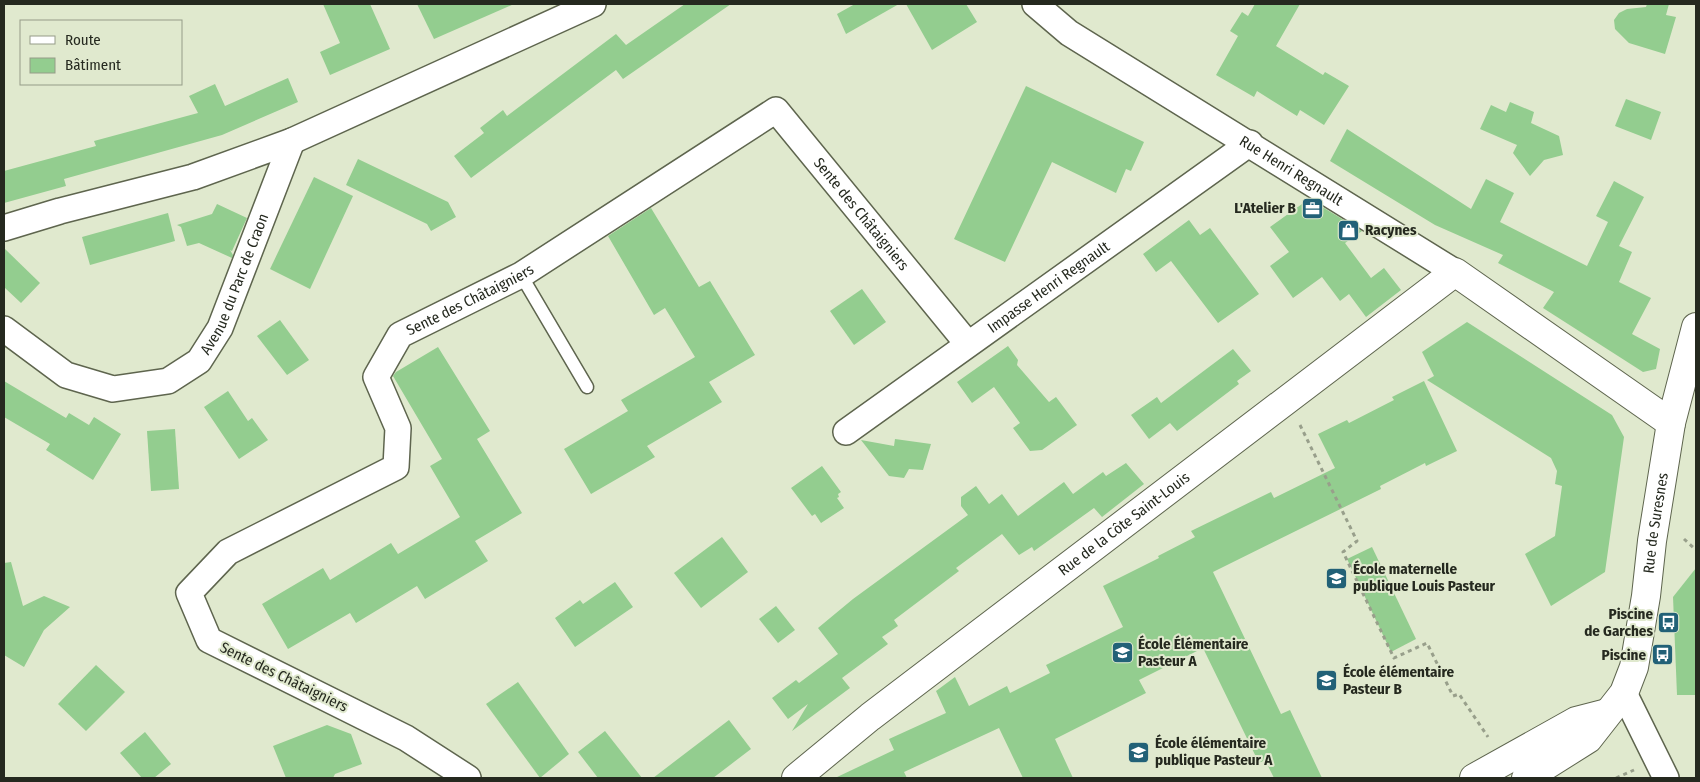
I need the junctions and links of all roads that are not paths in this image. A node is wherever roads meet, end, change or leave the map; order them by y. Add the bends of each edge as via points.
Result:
1 (593, 4) edge
2 (1034, 4) edge
3 (292, 142) junction
4 (1250, 143) junction
5 (4, 228) edge
6 (1455, 272) junction
7 (521, 275) junction
8 (1696, 327) edge
9 (4, 329) edge
10 (967, 344) junction
11 (587, 387) dead end
12 (1671, 423) junction
13 (846, 432) dead end
14 (1616, 703) junction
15 (468, 778) edge
16 (796, 778) edge
17 (1474, 778) edge
18 (1526, 778) edge
19 (1666, 778) edge

1 - 3 street
2 - 4 street, Rue Henri Regnault via 1069,32
3 - 5 street via 193,177
3 - 9 street, Avenue du Parc de Craon via 220,328 199,361 168,381 113,389 66,375
4 - 6 street, Rue Henri Regnault
4 - 10 street, Impasse Henri Regnault
6 - 12 street, Rue Henri Regnault
6 - 16 street, Rue de la Côte Saint-Louis via 870,716
7 - 10 street, Sente des Châtaigniers via 776,110
7 - 11 lane
7 - 15 street, Sente des Châtaigniers via 400,335 376,376 398,428 396,467 228,552 189,593 209,640 406,738
8 - 12 street, Rue de Suresnes
10 - 13 street, Impasse Henri Regnault
12 - 14 street, Rue de Suresnes via 1634,666
14 - 17 street via 1576,721
14 - 18 street, Rue de Suresnes via 1588,739
14 - 19 street

